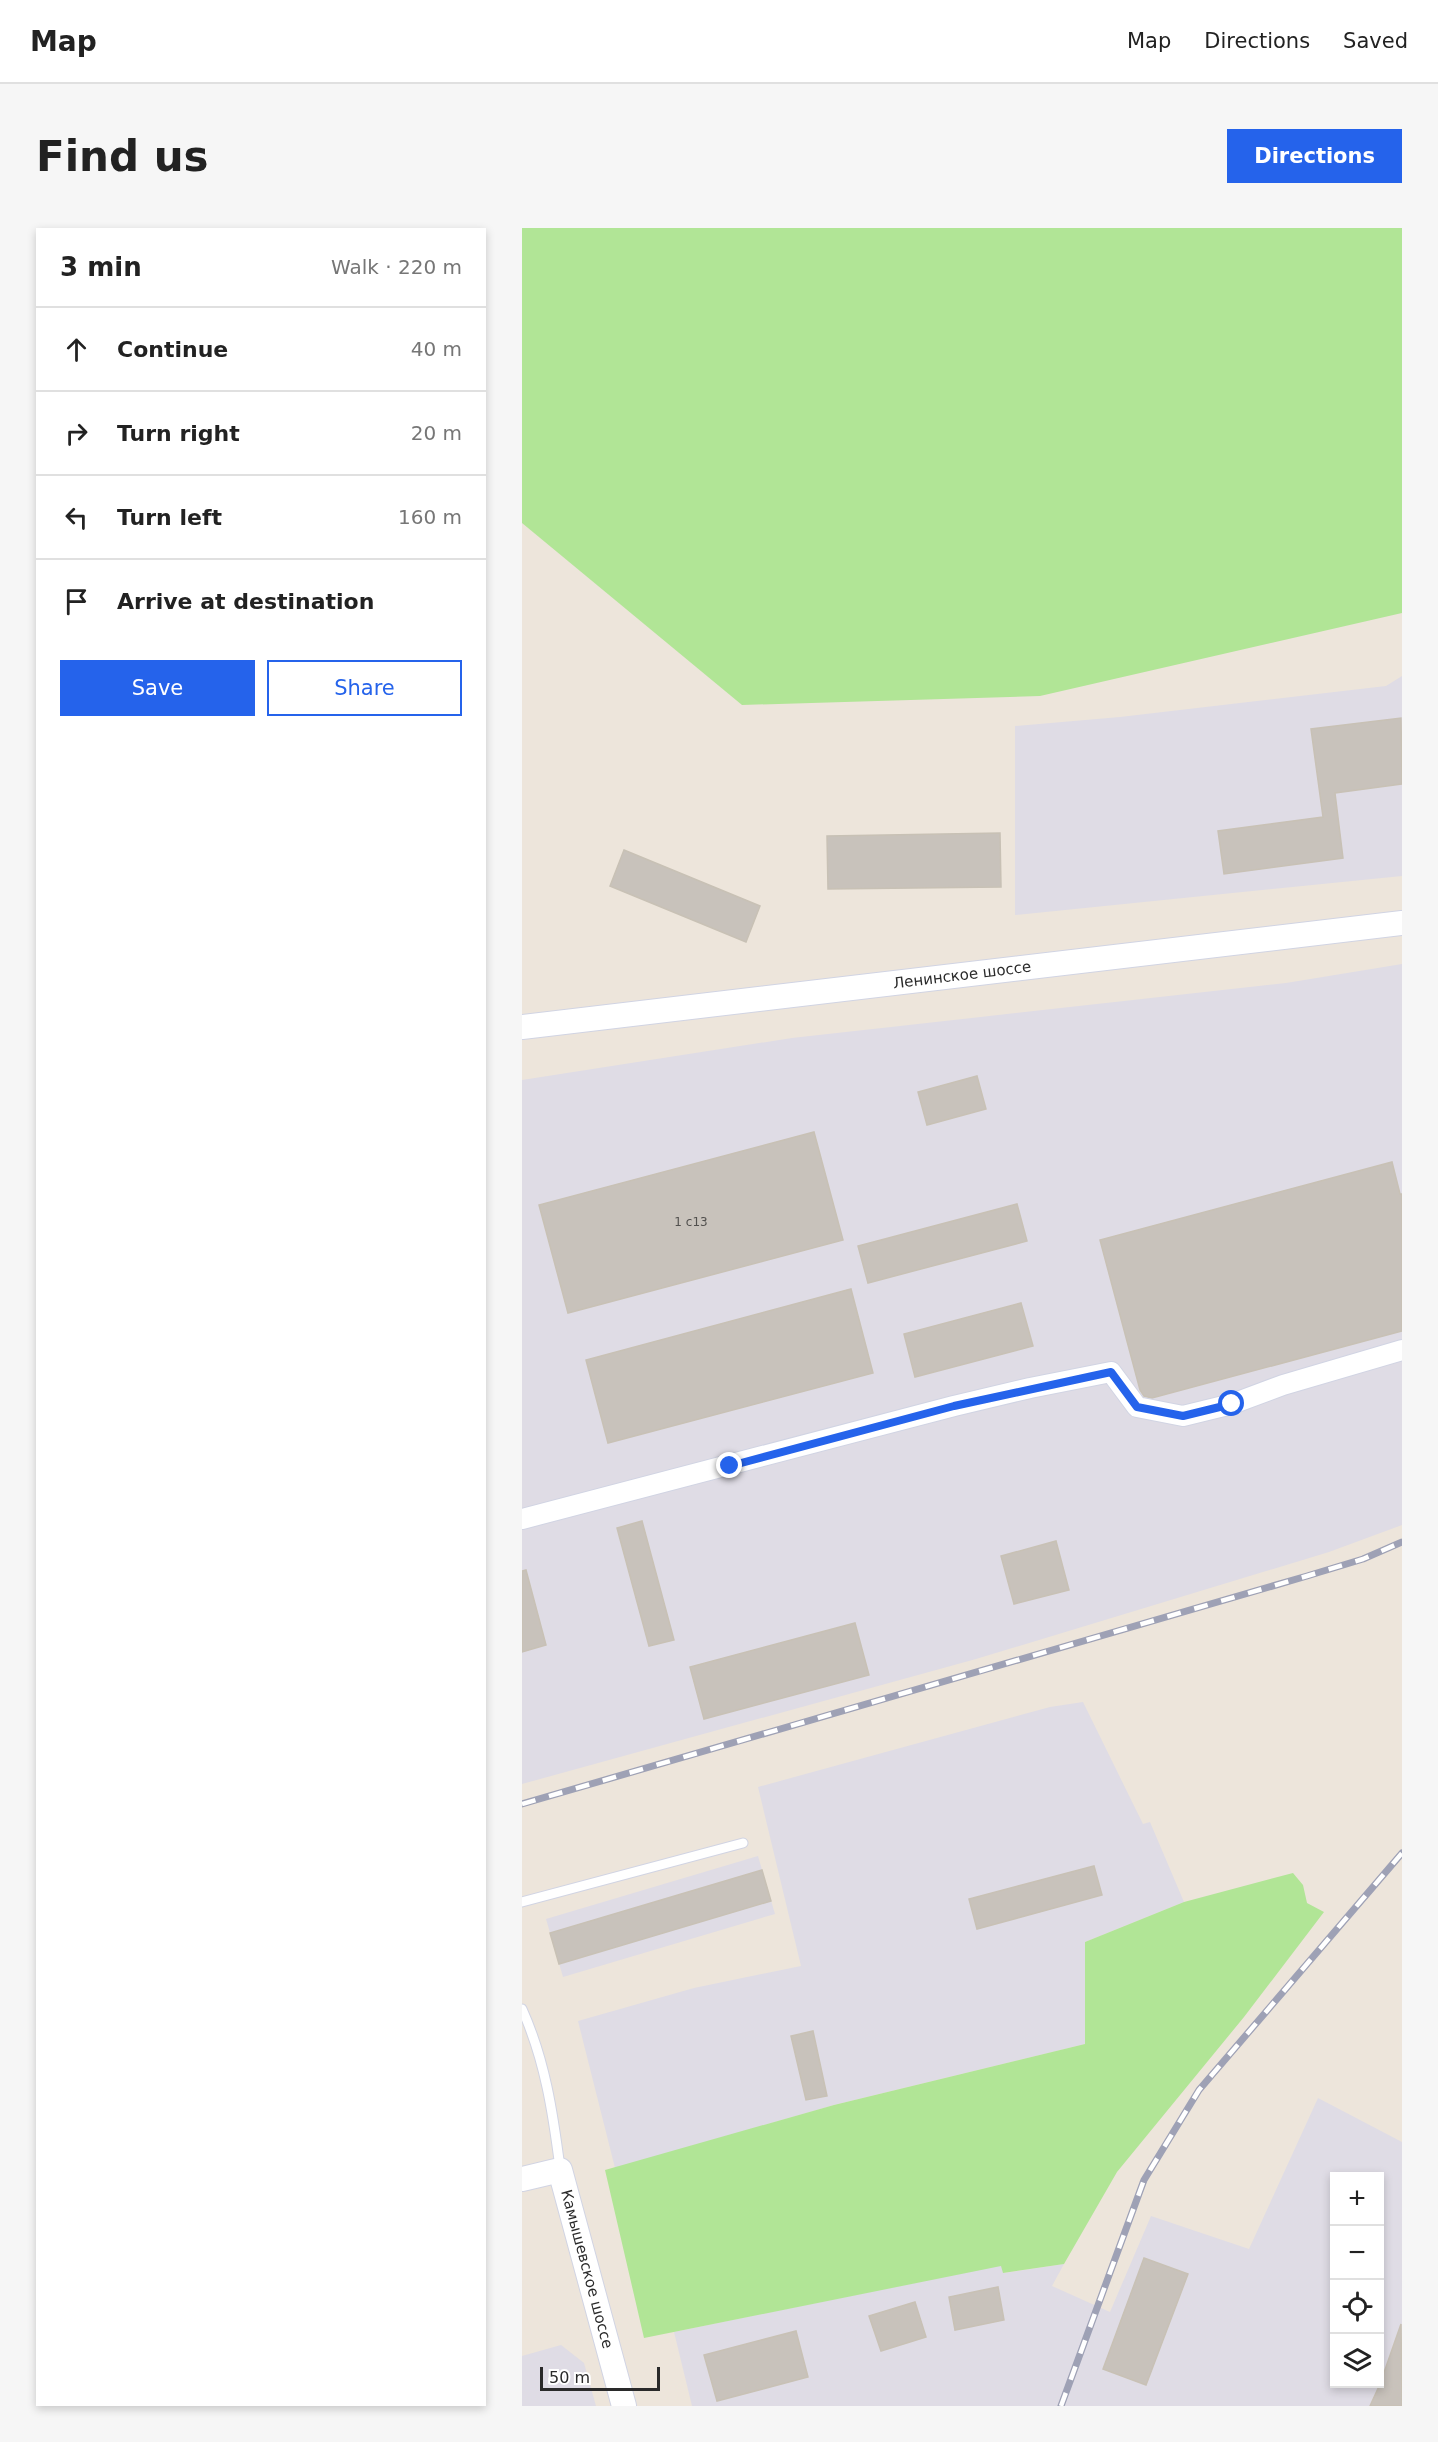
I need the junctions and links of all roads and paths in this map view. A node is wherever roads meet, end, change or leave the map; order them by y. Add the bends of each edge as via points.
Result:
1 (1402, 923) edge
2 (522, 1027) edge
3 (1402, 1350) edge
4 (522, 1519) edge
5 (743, 1843) dead end
6 (522, 1902) edge
7 (522, 2009) edge
8 (560, 2170) junction
9 (522, 2179) edge
10 (624, 2406) edge

1 - 2 street, Ленинское шоссе
3 - 4 street via 1183,1416 1137,1407 1111,1372 954,1406
5 - 6 lane
7 - 8 lane via 541,2056
8 - 9 street, Камышевское шоссе
8 - 10 street, Камышевское шоссе

